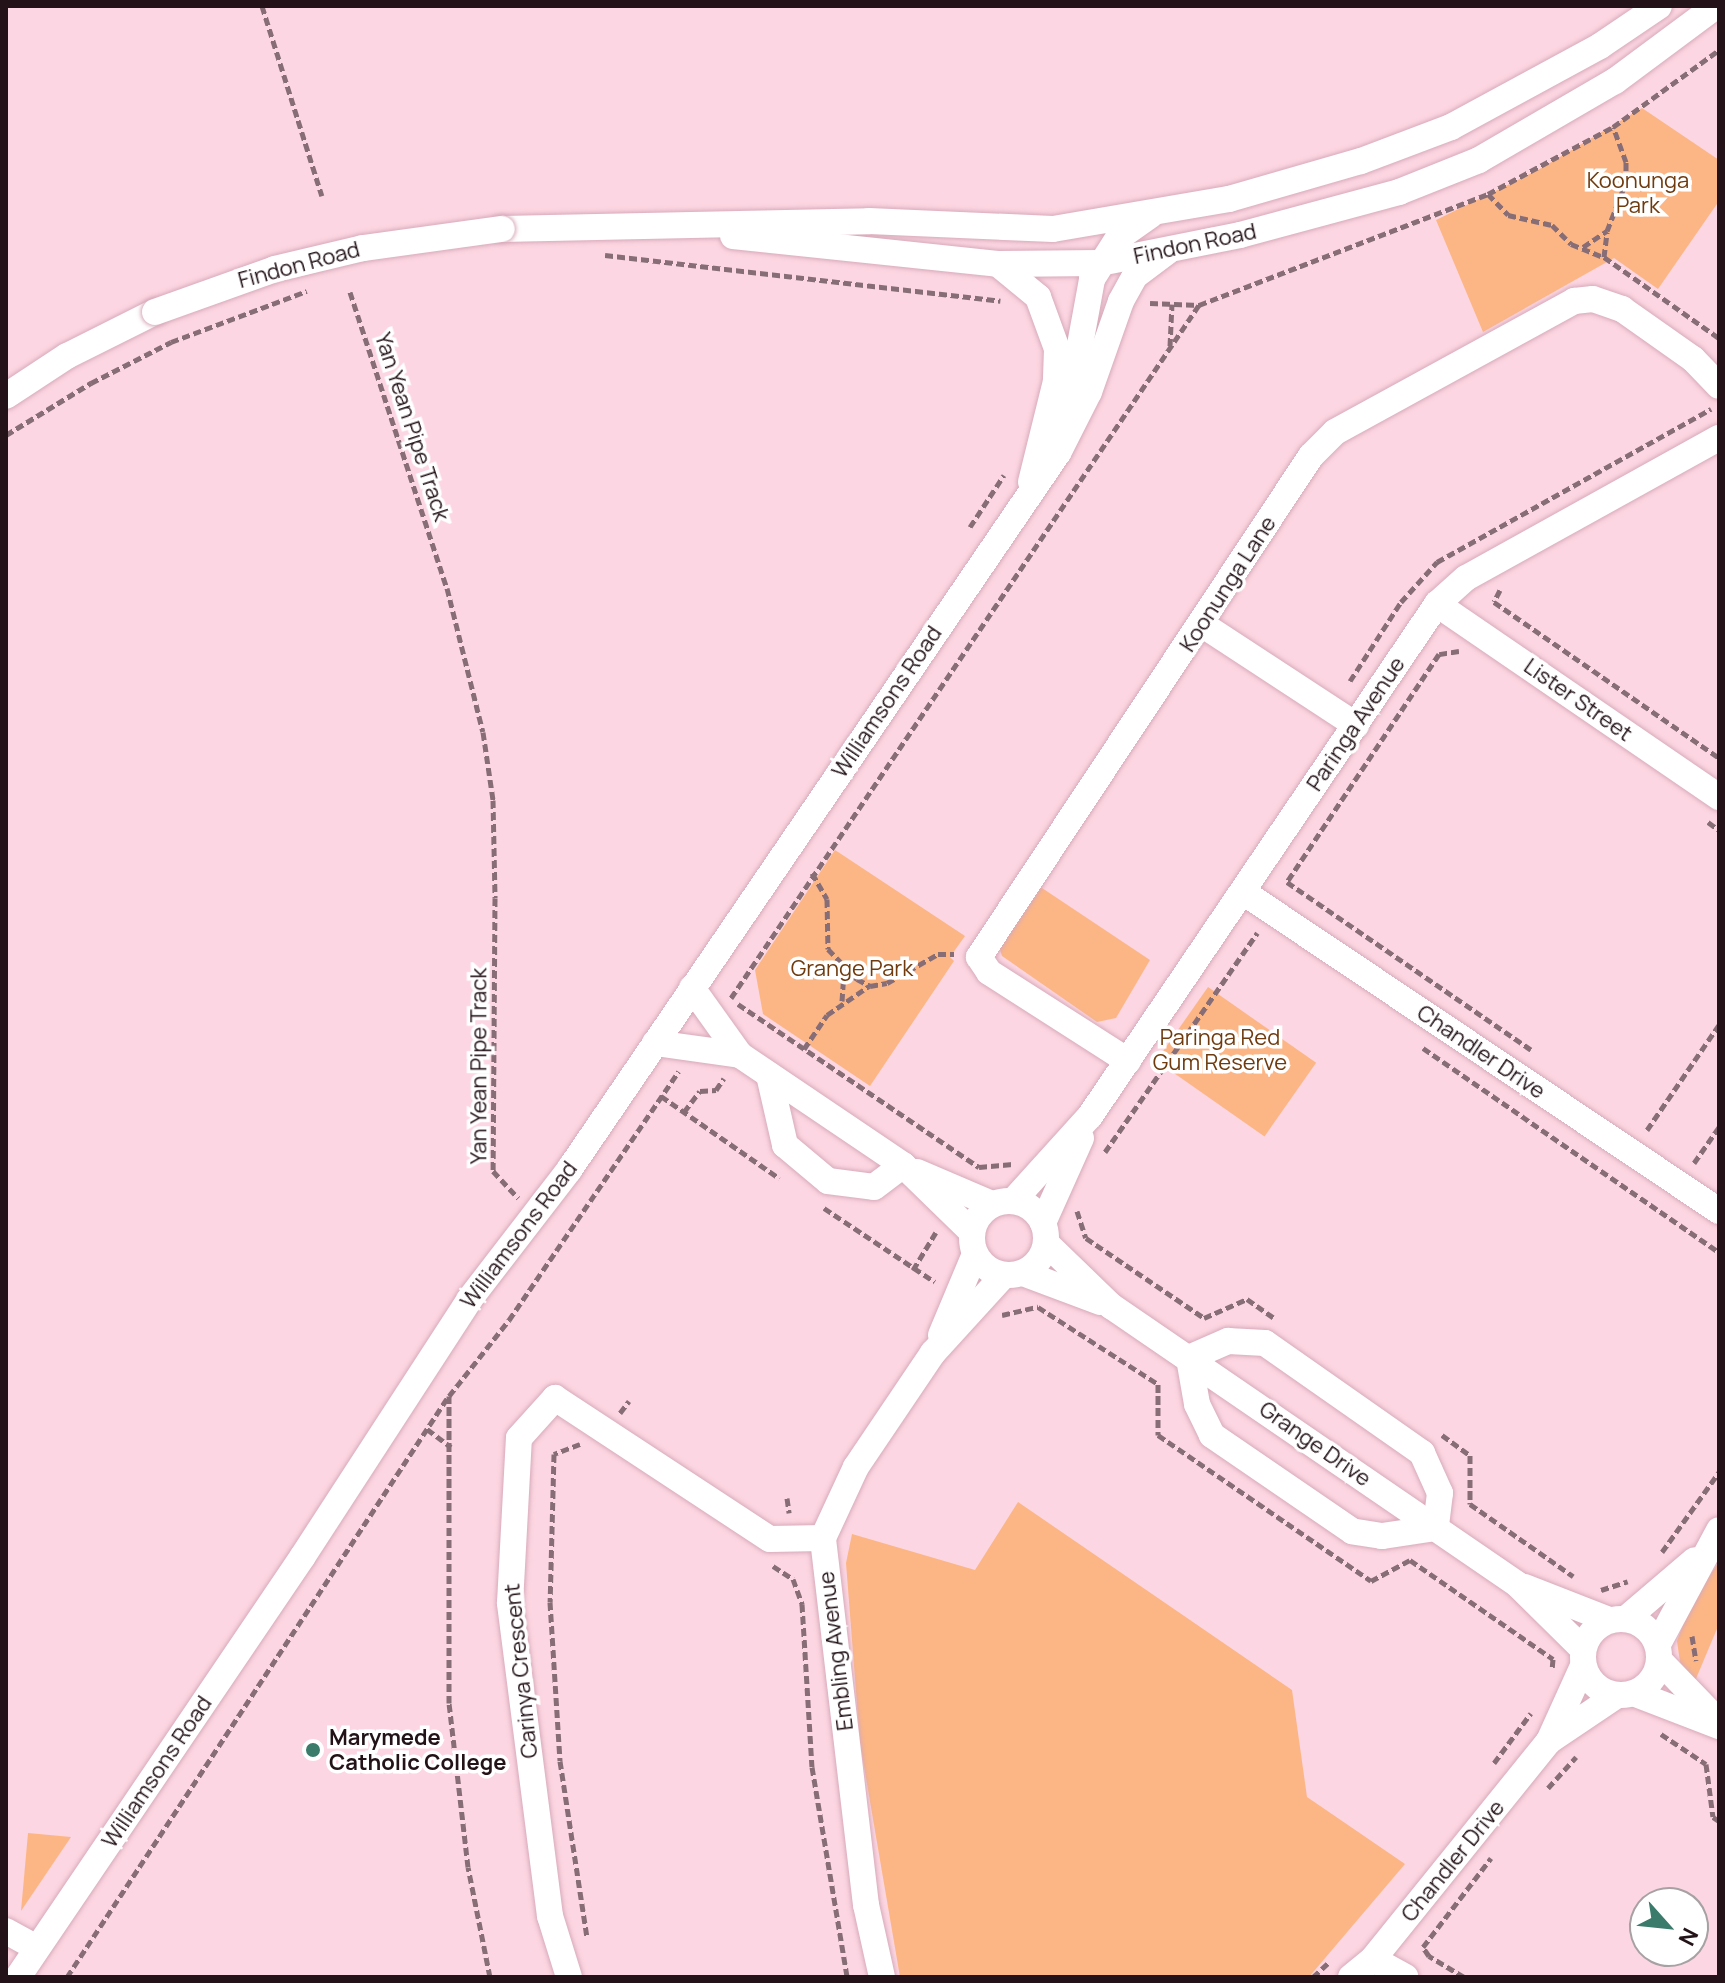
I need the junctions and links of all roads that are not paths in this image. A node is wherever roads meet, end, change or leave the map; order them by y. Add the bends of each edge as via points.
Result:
1 (1659, 6) edge
2 (1716, 13) edge
3 (1159, 211) junction
4 (618, 223) junction
5 (1053, 229) junction
6 (1168, 251) junction
7 (1104, 260) junction
8 (998, 264) junction
9 (1121, 301) junction
10 (1719, 386) edge
11 (6, 396) edge
12 (1719, 438) edge
13 (1027, 497) junction
14 (1437, 604) junction
15 (1203, 625) junction
16 (1356, 725) junction
17 (1719, 797) edge
18 (1243, 892) junction
19 (692, 988) junction
20 (655, 1043) junction
21 (740, 1055) junction
22 (1128, 1061) junction
23 (769, 1075) junction
24 (1090, 1116) junction
25 (903, 1165) junction
26 (1003, 1202) junction
27 (1719, 1211) edge
28 (1045, 1233) junction
29 (973, 1243) junction
30 (1013, 1274) junction
31 (966, 1301) junction
32 (1111, 1306) junction
33 (1189, 1358) junction
34 (1436, 1528) junction
35 (1719, 1530) edge
36 (823, 1538) junction
37 (1704, 1552) junction
38 (1518, 1585) junction
39 (1618, 1619) junction
40 (1659, 1653) junction
41 (1583, 1658) junction
42 (1626, 1695) junction
43 (1719, 1724) edge
44 (1549, 1741) junction
45 (6, 1931) edge
46 (37, 1948) junction
47 (1373, 1959) junction
48 (18, 1977) edge
49 (569, 1977) edge
50 (882, 1977) edge
51 (1351, 1977) edge
52 (1405, 1977) edge

1 - 3 street, Findon Road via 1600,46 1451,127 1290,184
2 - 6 street, Findon Road via 1604,89 1479,160 1320,216
3 - 5 street, Findon Road
3 - 7 street via 1118,238
4 - 5 street, Findon Road via 869,221
4 - 8 street, Findon Road
4 - 11 street, Findon Road, bridge via 502,229 363,248 289,265 155,312 67,356
5 - 7 street
6 - 7 street, Findon Road
6 - 9 street, Williamsons Road via 1135,276
7 - 8 street, Findon Road
7 - 9 street via 1122,283
7 - 13 street, Williamsons Road via 1092,279 1073,383
8 - 13 street via 1038,297 1057,349 1056,381
9 - 13 street, Williamsons Road via 1089,392 1058,453
10 - 15 street, Koonunga Lane via 1693,359 1622,309 1593,299 1574,301 1335,432 1311,456
12 - 14 street, Paringa Avenue via 1466,578
13 - 19 street, Williamsons Road
14 - 16 street, Paringa Avenue
14 - 17 street, Lister Street
15 - 16 street
15 - 22 street, Koonunga Lane via 979,957 989,972
16 - 18 street, Paringa Avenue
18 - 22 street, Paringa Avenue
18 - 27 street, Chandler Drive
19 - 20 street, Williamsons Road
19 - 21 street via 723,1010
20 - 21 street
20 - 46 street, Williamsons Road via 537,1213 469,1300
21 - 23 street
22 - 24 street, Paringa Avenue
23 - 25 street
23 - 25 street via 785,1145 828,1181 874,1187
24 - 26 street, Paringa Avenue
24 - 28 street, Paringa Avenue
25 - 26 street
25 - 29 street
26 - 28 street via 1031,1207
26 - 29 street via 978,1217
28 - 30 street via 1040,1259
28 - 32 street, Grange Drive
29 - 30 street via 989,1270
29 - 31 street
30 - 31 street
30 - 32 street, Grange Drive
31 - 36 street via 856,1467
32 - 33 street, Grange Drive
33 - 34 street, Grange Drive
33 - 34 street via 1197,1404 1212,1435 1352,1531 1382,1536
33 - 34 street via 1228,1341 1265,1343 1422,1453 1440,1493
34 - 38 street, Grange Drive
35 - 37 street
36 - 49 street, Carinya Crescent via 770,1539 555,1398 519,1438 510,1603 550,1916
36 - 50 street, Embling Avenue via 866,1905
37 - 39 street
37 - 40 street
38 - 39 street, Grange Drive
38 - 41 street, Grange Drive
39 - 40 street via 1644,1625
39 - 41 street via 1589,1634
40 - 42 street via 1653,1681
40 - 43 street
41 - 42 street via 1596,1688
41 - 44 street, Chandler Drive via 1558,1695
42 - 43 street
42 - 44 street, Chandler Drive
44 - 47 street, Chandler Drive
45 - 46 street
46 - 48 street, Williamsons Road
47 - 51 street, Chandler Drive
47 - 52 street

